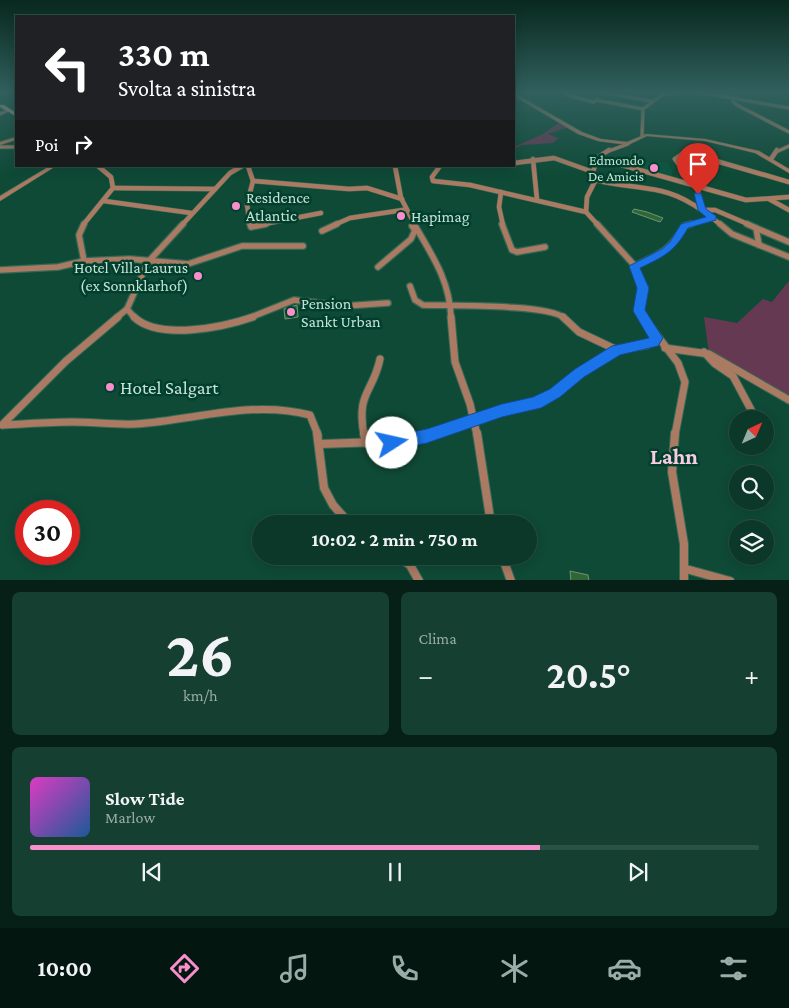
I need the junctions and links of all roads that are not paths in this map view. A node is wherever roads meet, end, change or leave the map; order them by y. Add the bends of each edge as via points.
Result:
1 (556, 119) edge
2 (643, 119) edge
3 (764, 119) edge
4 (789, 132) edge
5 (642, 136) junction
6 (15, 138) edge
7 (628, 144) junction
8 (0, 145) edge
9 (15, 146) edge
10 (789, 146) edge
11 (597, 158) junction
12 (533, 159) junction
13 (772, 159) junction
14 (515, 163) edge
15 (52, 167) edge
16 (99, 167) edge
17 (239, 167) edge
18 (248, 167) edge
19 (395, 167) edge
20 (439, 167) edge
21 (789, 171) edge
22 (594, 172) junction
23 (596, 180) junction
24 (253, 181) junction
25 (789, 182) edge
26 (695, 185) junction
27 (113, 188) junction
28 (215, 189) junction
29 (501, 192) junction
30 (789, 197) edge
31 (0, 199) edge
32 (769, 199) junction
33 (403, 200) junction
34 (537, 200) junction
35 (104, 201) junction
36 (403, 210) junction
37 (702, 210) junction
38 (789, 210) edge
39 (586, 212) junction
40 (191, 213) junction
41 (320, 213) dead end
42 (713, 218) junction
43 (756, 228) junction
44 (322, 231) dead end
45 (789, 242) edge
46 (759, 245) junction
47 (303, 246) dead end
48 (545, 247) dead end
49 (789, 257) edge
50 (84, 261) junction
51 (148, 262) junction
52 (378, 266) dead end
53 (634, 266) junction
54 (0, 270) edge
55 (410, 286) dead end
56 (388, 303) dead end
57 (452, 307) junction
58 (127, 309) junction
59 (657, 338) junction
60 (665, 348) junction
61 (617, 350) junction
62 (704, 352) junction
63 (380, 359) dead end
64 (789, 400) edge
65 (751, 410) edge
66 (474, 419) junction
67 (1, 425) edge
68 (366, 443) junction
69 (320, 444) junction
70 (343, 515) edge
71 (490, 515) edge
72 (410, 565) edge
73 (505, 565) edge
74 (686, 569) junction
75 (419, 580) edge
76 (511, 580) edge
77 (684, 580) edge
78 (730, 580) edge

1 - 7 street via 580,133
2 - 5 street
3 - 4 street
5 - 7 street
5 - 13 street via 704,140 746,149
6 - 8 street
7 - 11 street
8 - 9 street
10 - 13 street via 781,147
11 - 22 street
11 - 26 street
12 - 14 street
12 - 22 street via 558,158
12 - 34 street
13 - 21 street
15 - 31 street
16 - 27 street via 111,177
17 - 28 street
18 - 24 street
19 - 33 street
20 - 29 street via 433,181
22 - 23 street
23 - 37 street via 616,186 656,190
23 - 39 street via 587,197
24 - 33 street via 367,188
24 - 41 street via 248,194 248,222 251,227
25 - 26 street via 715,158 685,152 675,160
26 - 32 street via 746,200
26 - 37 street
27 - 28 street
27 - 35 street
28 - 40 street
29 - 34 street
29 - 48 street via 499,216 512,250
30 - 32 street
32 - 38 street
33 - 36 street
33 - 57 street via 442,272
34 - 39 street
35 - 40 street
35 - 50 street via 90,214 79,235
36 - 44 street via 350,218
36 - 52 street via 415,230 414,234
37 - 42 street
37 - 43 street via 715,210
39 - 53 street
40 - 51 street
42 - 46 street via 732,234
42 - 53 street via 684,226 666,251
43 - 45 street
43 - 46 street
46 - 49 street
47 - 51 street via 242,246 188,264
50 - 51 street
50 - 54 street via 64,268
51 - 58 street
53 - 59 street via 643,288 639,311
55 - 57 street via 416,303
56 - 58 street via 334,306 294,299 246,320 211,327 171,329 140,323
57 - 61 street via 519,308 559,313 579,332
57 - 66 street via 454,361
58 - 67 street via 41,384
59 - 60 street
59 - 61 street via 647,345
60 - 62 street
60 - 74 street via 678,363 685,382 672,470 684,534
61 - 66 street via 542,401
62 - 64 street
62 - 65 street via 707,358 733,376
63 - 68 street via 364,395 361,414
66 - 68 street via 407,441
66 - 71 street
67 - 69 street via 60,422 139,424 240,410 282,410 310,415
68 - 69 street
69 - 70 street via 320,472 326,495
72 - 75 street
73 - 76 street
74 - 77 street
74 - 78 street

